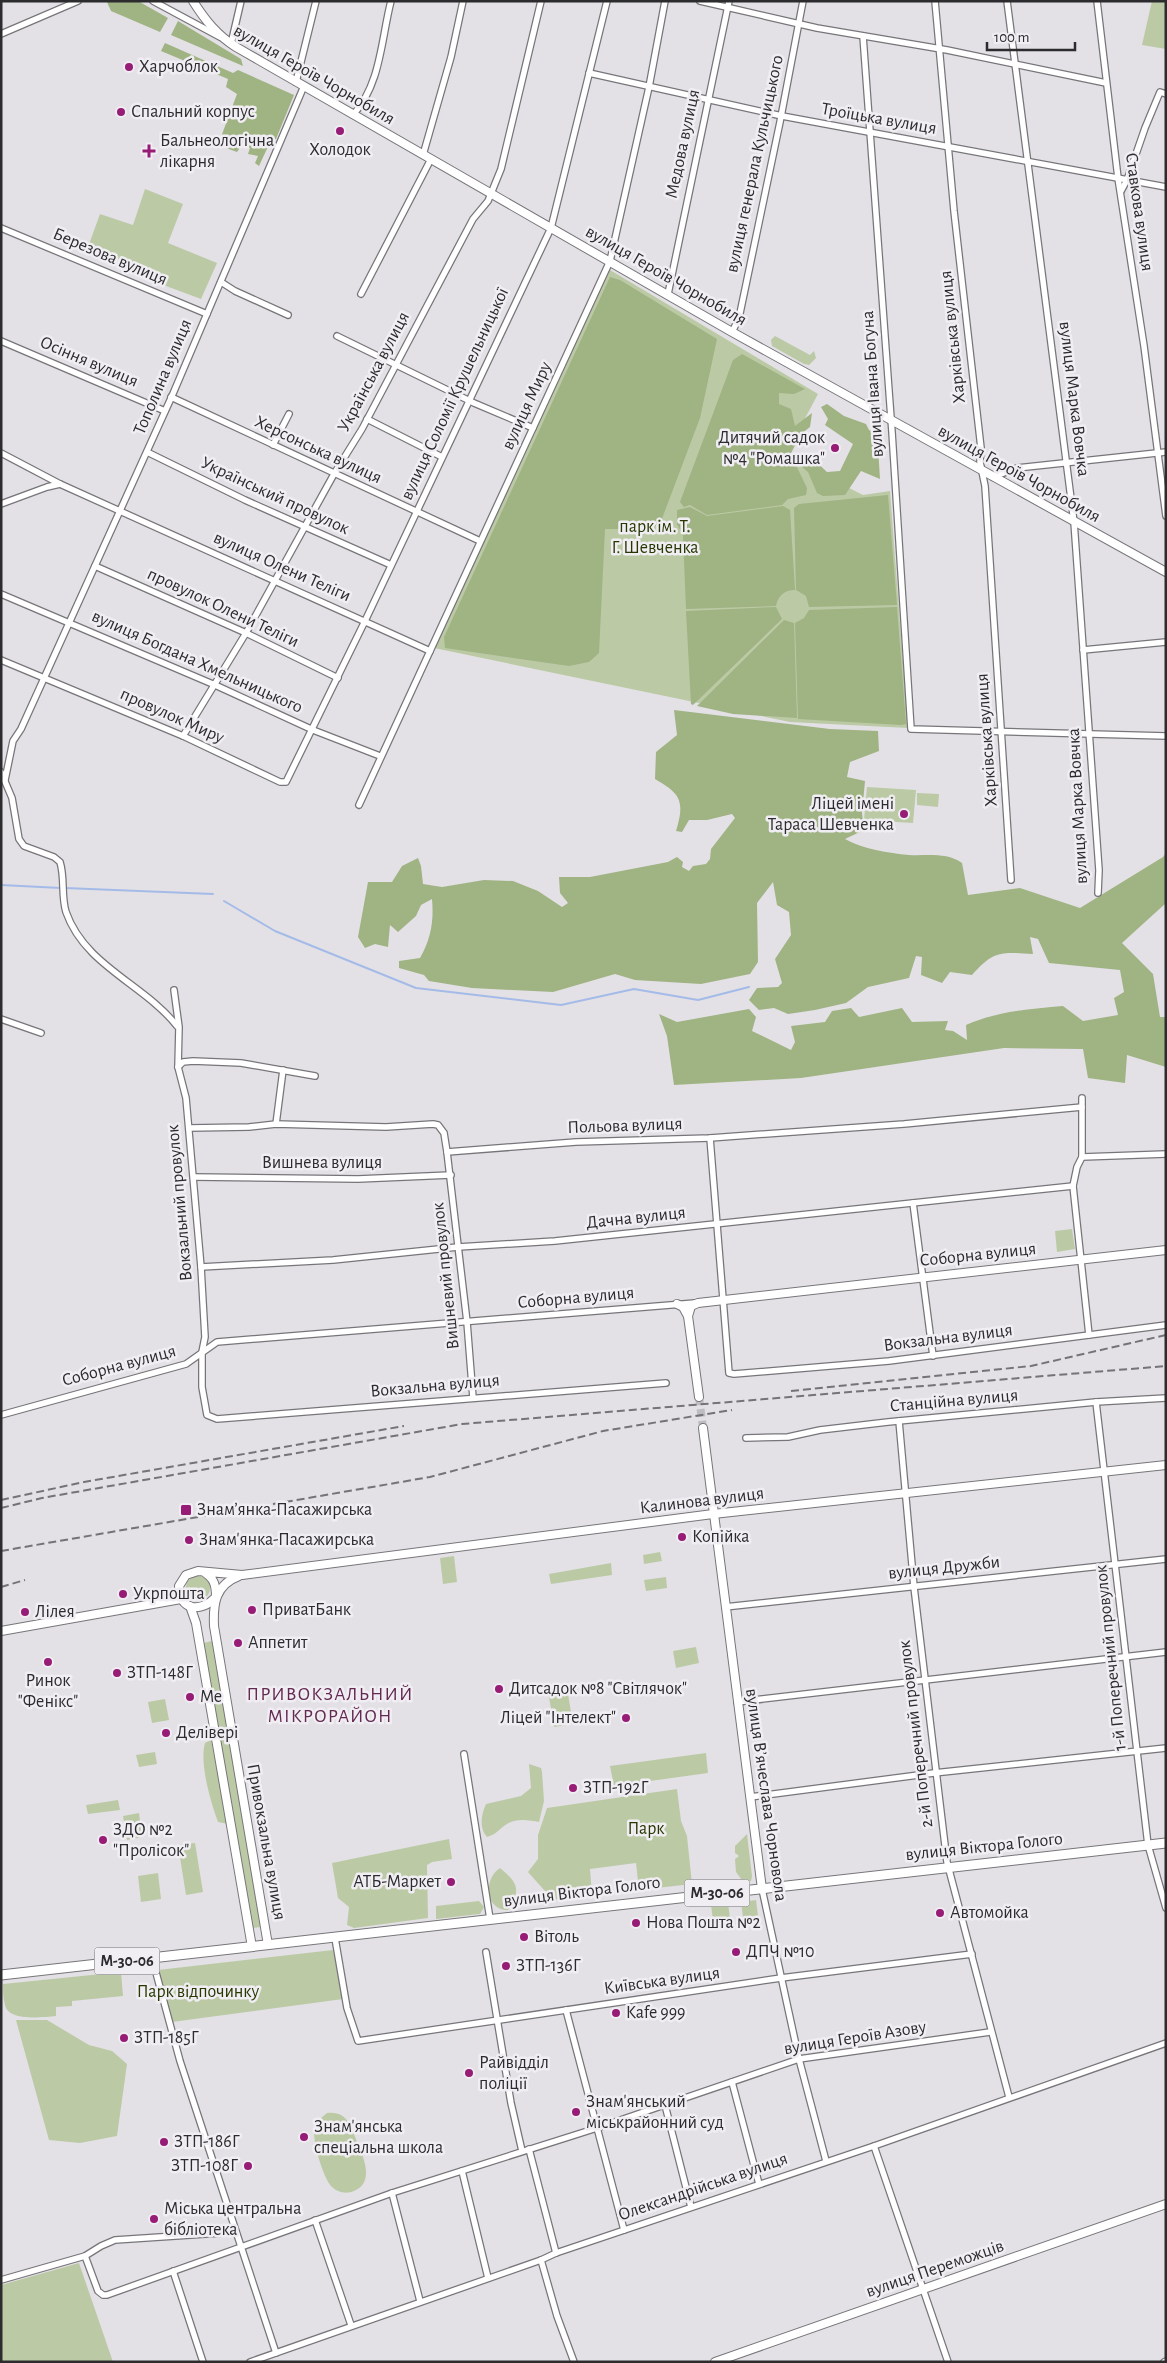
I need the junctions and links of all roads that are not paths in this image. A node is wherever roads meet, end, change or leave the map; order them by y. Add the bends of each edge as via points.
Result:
1 (78, 1) edge
2 (154, 1) edge
3 (194, 1) edge
4 (241, 1) edge
5 (316, 1) edge
6 (391, 1) edge
7 (463, 1) edge
8 (541, 1) edge
9 (607, 1) edge
10 (665, 1) edge
11 (700, 1) edge
12 (729, 1) edge
13 (804, 1) edge
14 (935, 1) edge
15 (1007, 1) edge
16 (1097, 1) edge
17 (728, 8) junction
18 (798, 24) junction
19 (1, 34) edge
20 (863, 36) junction
21 (222, 38) junction
22 (231, 44) junction
23 (939, 49) junction
24 (1015, 64) junction
25 (589, 73) junction
26 (296, 82) junction
27 (1106, 83) junction
28 (304, 86) junction
29 (649, 87) junction
30 (1163, 93) edge
31 (707, 100) junction
32 (353, 115) junction
33 (782, 116) junction
34 (870, 133) junction
35 (950, 147) junction
36 (423, 155) junction
37 (432, 159) junction
38 (1028, 162) junction
39 (1118, 178) junction
40 (1128, 180) junction
41 (1166, 187) edge
42 (1121, 191) junction
43 (491, 195) junction
44 (1, 228) edge
45 (551, 228) junction
46 (610, 261) junction
47 (221, 282) junction
48 (361, 294) dead end
49 (668, 294) junction
50 (207, 314) junction
51 (288, 316) dead end
52 (732, 332) junction
53 (336, 336) dead end
54 (1, 341) edge
55 (395, 365) junction
56 (171, 397) junction
57 (468, 400) junction
58 (165, 410) junction
59 (289, 414) dead end
60 (367, 420) junction
61 (891, 420) junction
62 (533, 428) junction
63 (273, 445) junction
64 (1, 452) edge
65 (147, 452) junction
66 (1157, 452) junction
67 (1166, 452) edge
68 (442, 457) junction
69 (1066, 462) junction
70 (982, 470) junction
71 (334, 474) junction
72 (993, 477) junction
73 (60, 484) junction
74 (1, 504) edge
75 (121, 510) junction
76 (416, 513) junction
77 (1166, 516) edge
78 (1074, 522) junction
79 (304, 527) junction
80 (480, 541) junction
81 (96, 566) junction
82 (391, 566) junction
83 (1166, 572) edge
84 (275, 580) junction
85 (1, 594) edge
86 (365, 621) junction
87 (70, 622) junction
88 (246, 633) junction
89 (1166, 642) edge
90 (1083, 650) junction
91 (430, 651) junction
92 (1, 660) edge
93 (45, 677) junction
94 (338, 678) junction
95 (215, 684) junction
96 (313, 730) junction
97 (1001, 731) junction
98 (1089, 733) junction
99 (183, 736) junction
100 (1166, 736) edge
101 (380, 756) junction
102 (1, 772) edge
103 (4, 780) junction
104 (286, 782) joint
105 (359, 805) dead end
106 (1011, 880) dead end
107 (1098, 893) dead end
108 (174, 990) dead end
109 (1, 1019) edge
110 (179, 1027) junction
111 (41, 1033) dead end
112 (178, 1067) junction
113 (284, 1070) junction
114 (316, 1076) dead end
115 (1082, 1098) dead end
116 (1082, 1107) junction
117 (276, 1124) junction
118 (189, 1128) junction
119 (710, 1138) junction
120 (448, 1152) junction
121 (1166, 1154) edge
122 (1082, 1157) junction
123 (451, 1175) junction
124 (194, 1177) junction
125 (1073, 1186) junction
126 (913, 1203) junction
127 (717, 1225) junction
128 (458, 1247) junction
129 (1166, 1250) edge
130 (1081, 1258) junction
131 (201, 1267) junction
132 (922, 1276) junction
133 (722, 1300) junction
134 (698, 1302) junction
135 (677, 1304) junction
136 (688, 1316) junction
137 (468, 1322) junction
138 (1166, 1325) edge
139 (1089, 1335) junction
140 (202, 1352) junction
141 (933, 1356) junction
142 (666, 1383) dead end
143 (699, 1397) tunnel mouth
144 (472, 1398) junction
145 (1166, 1398) edge
146 (1096, 1402) junction
147 (1, 1415) edge
148 (207, 1415) joint
149 (899, 1421) junction
150 (703, 1428) tunnel mouth
151 (746, 1438) dead end
152 (1166, 1465) edge
153 (1105, 1471) junction
154 (905, 1492) junction
155 (712, 1514) junction
156 (1166, 1559) edge
157 (1116, 1564) junction
158 (204, 1572) junction
159 (242, 1575) junction
160 (914, 1587) junction
161 (216, 1596) junction
162 (181, 1599) junction
163 (190, 1606) junction
164 (725, 1607) junction
165 (1, 1631) edge
166 (1166, 1652) edge
167 (1126, 1657) junction
168 (924, 1681) junction
169 (737, 1702) junction
170 (1166, 1748) edge
171 (1137, 1751) junction
172 (464, 1754) dead end
173 (934, 1773) junction
174 (750, 1797) junction
175 (1166, 1843) edge
176 (1148, 1845) junction
177 (948, 1867) junction
178 (762, 1889) junction
179 (1166, 1908) edge
180 (490, 1919) junction
181 (335, 1938) junction
182 (268, 1945) junction
183 (252, 1947) junction
184 (486, 1952) dead end
185 (972, 1954) junction
186 (152, 1958) junction
187 (1, 1975) edge
188 (781, 1978) junction
189 (566, 2010) junction
190 (498, 2020) junction
191 (990, 2032) junction
192 (1166, 2043) edge
193 (799, 2059) junction
194 (732, 2082) junction
195 (1009, 2097) junction
196 (664, 2105) junction
197 (597, 2128) junction
198 (874, 2146) junction
199 (529, 2149) junction
200 (522, 2152) junction
201 (826, 2161) junction
202 (462, 2171) junction
203 (759, 2184) junction
204 (392, 2193) junction
205 (1166, 2204) edge
206 (691, 2206) junction
207 (315, 2220) junction
208 (624, 2230) junction
209 (236, 2232) junction
210 (241, 2246) junction
211 (556, 2253) junction
212 (85, 2256) junction
213 (541, 2260) junction
214 (173, 2271) junction
215 (488, 2278) junction
216 (1, 2280) edge
217 (923, 2289) junction
218 (420, 2301) junction
219 (351, 2325) junction
220 (276, 2353) junction
221 (203, 2362) edge
222 (250, 2362) edge
223 (574, 2362) edge
224 (715, 2362) edge
225 (948, 2362) edge

1 - 19 street
2 - 21 street, вулиця Героїв Чорнобиля
3 - 21 street
4 - 22 street
5 - 26 street
6 - 32 street via 372,84 365,101
7 - 36 street
8 - 43 street, Українська вулиця via 501,169
9 - 25 street, вулиця Соломії Крушельницької
10 - 29 street, вулиця Миру
11 - 17 street
12 - 17 street, Медова вулиця
13 - 18 street, вулиця генерала Кульчицького
14 - 23 street, Харківська вулиця
15 - 24 street, вулиця Марка Вовчка
16 - 27 street, Ставкова вулиця
17 - 18 street
17 - 31 street, Медова вулиця
18 - 20 street
18 - 33 street, вулиця генерала Кульчицького
20 - 23 street
20 - 34 street, вулиця Івана Богуна
21 - 22 street, вулиця Героїв Чорнобиля
22 - 26 street, вулиця Героїв Чорнобиля
23 - 24 street
23 - 35 street, Харківська вулиця
24 - 27 street
24 - 38 street, вулиця Марка Вовчка
25 - 29 street, Троїцька вулиця
25 - 45 street, вулиця Соломії Крушельницької
26 - 28 street, вулиця Героїв Чорнобиля
27 - 39 street, Ставкова вулиця
28 - 32 street, вулиця Героїв Чорнобиля
28 - 47 street, Тополина вулиця
29 - 31 street, Троїцька вулиця
29 - 46 street, вулиця Миру
30 - 40 street via 1145,128
31 - 33 street, Троїцька вулиця
31 - 49 street, Медова вулиця
32 - 36 street, вулиця Героїв Чорнобиля
33 - 34 street, Троїцька вулиця
33 - 52 street, вулиця генерала Кульчицького via 739,318
34 - 35 street, Троїцька вулиця
34 - 61 street, вулиця Івана Богуна
35 - 38 street, Троїцька вулиця
35 - 70 street, Харківська вулиця
36 - 37 street, вулиця Героїв Чорнобиля
37 - 43 street, вулиця Героїв Чорнобиля
37 - 48 street
38 - 39 street, Троїцька вулиця
38 - 69 street, вулиця Марка Вовчка
39 - 40 street, Троїцька вулиця
39 - 42 street, Ставкова вулиця
40 - 41 street, Троїцька вулиця
40 - 42 street
42 - 66 street, Ставкова вулиця
43 - 45 street, вулиця Героїв Чорнобиля
43 - 55 street, Українська вулиця via 473,219
44 - 50 street, Березова вулиця
45 - 46 street, вулиця Героїв Чорнобиля
45 - 57 street, вулиця Соломії Крушельницької
46 - 49 street, вулиця Героїв Чорнобиля
46 - 62 street, вулиця Миру
47 - 50 street, Тополина вулиця
47 - 51 street
49 - 52 street, вулиця Героїв Чорнобиля
50 - 56 street, Тополина вулиця
52 - 61 street, вулиця Героїв Чорнобиля
53 - 55 street
54 - 58 street, Осіння вулиця
55 - 57 street
55 - 60 street, Українська вулиця
56 - 58 street, Тополина вулиця
56 - 63 street, Херсонська вулиця
57 - 62 street
57 - 68 street, вулиця Соломії Крушельницької
58 - 65 street, Тополина вулиця
59 - 63 street
60 - 68 street
60 - 71 street, Українська вулиця
61 - 70 street, вулиця Героїв Чорнобиля
61 - 97 street, вулиця Івана Богуна via 911,729
62 - 80 street, вулиця Миру
63 - 71 street, Херсонська вулиця
64 - 73 street, вулиця Олени Теліги
65 - 75 street, Тополина вулиця
65 - 79 street, Український провулок
66 - 67 street
66 - 69 street
66 - 77 street, Ставкова вулиця
68 - 76 street, вулиця Соломії Крушельницької
69 - 72 street via 1017,468
69 - 78 street, вулиця Марка Вовчка
70 - 72 street, вулиця Героїв Чорнобиля
70 - 97 street, Харківська вулиця
71 - 76 street, Херсонська вулиця
71 - 79 street, Українська вулиця
72 - 78 street, вулиця Героїв Чорнобиля
73 - 74 street
73 - 75 street, вулиця Олени Теліги
75 - 81 street, Тополина вулиця
75 - 84 street, вулиця Олени Теліги
76 - 80 street, Херсонська вулиця
76 - 82 street, вулиця Соломії Крушельницької
78 - 83 street, вулиця Героїв Чорнобиля
78 - 90 street, вулиця Марка Вовчка
79 - 82 street, Український провулок
79 - 84 street, Українська вулиця
80 - 91 street, вулиця Миру
81 - 87 street, Тополина вулиця
81 - 88 street, провулок Олени Теліги
82 - 86 street, вулиця Соломії Крушельницької
84 - 86 street, вулиця Олени Теліги
84 - 88 street, Українська вулиця
85 - 87 street, вулиця Богдана Хмельницького
86 - 91 street, вулиця Олени Теліги
86 - 94 street, вулиця Соломії Крушельницької
87 - 93 street, Тополина вулиця
87 - 95 street, вулиця Богдана Хмельницького
88 - 94 street, провулок Олени Теліги
88 - 95 street, Українська вулиця
89 - 90 street
90 - 98 street, вулиця Марка Вовчка
91 - 101 street, вулиця Миру
92 - 93 street, провулок Миру
93 - 99 street, провулок Миру
93 - 103 street via 13,740
94 - 96 street, вулиця Соломії Крушельницької
95 - 96 street, вулиця Богдана Хмельницького
95 - 99 street, Українська вулиця
96 - 101 street, вулиця Богдана Хмельницького
96 - 104 street, вулиця Соломії Крушельницької
97 - 98 street
97 - 106 street, Харківська вулиця
98 - 100 street
98 - 107 street, вулиця Марка Вовчка
99 - 104 street, провулок Миру
101 - 105 street, вулиця Миру
102 - 103 street
103 - 110 street via 24,846 60,862 65,910 77,934 109,970 161,1009
108 - 110 street, Вокзальний провулок
109 - 111 street
110 - 112 street, Вокзальний провулок
112 - 113 street via 193,1061 241,1062
112 - 118 street, Вокзальний провулок
113 - 114 street
113 - 117 street
115 - 116 street
116 - 119 street, Польова вулиця
116 - 122 street
117 - 118 street
117 - 120 street via 438,1125 444,1133
118 - 124 street, Вокзальний провулок
119 - 120 street, Польова вулиця via 576,1142
119 - 127 street
120 - 123 street, Вишневий провулок
121 - 122 street
122 - 125 street
123 - 124 street, Вишнева вулиця via 358,1179
123 - 128 street, Вишневий провулок
124 - 131 street, Вокзальний провулок
125 - 126 street, Дачна вулиця
125 - 130 street
126 - 127 street, Дачна вулиця
126 - 132 street
127 - 128 street, Дачна вулиця
127 - 133 street
128 - 131 street, Дачна вулиця via 333,1260
128 - 137 street, Вишневий провулок
129 - 130 street, Соборна вулиця
130 - 132 street, Соборна вулиця
130 - 139 street
131 - 140 street, Вокзальний провулок via 205,1337
132 - 133 street, Соборна вулиця
132 - 141 street
133 - 134 street, Соборна вулиця
133 - 141 street, Вокзальна вулиця via 730,1373
134 - 135 street, Соборна вулиця
134 - 136 street via 691,1306
135 - 136 street
135 - 137 street, Соборна вулиця
136 - 143 street
137 - 140 street, Соборна вулиця via 217,1342
137 - 144 street, Вишневий провулок
138 - 139 street, Вокзальна вулиця
139 - 141 street, Вокзальна вулиця
140 - 147 street, Соборна вулиця via 186,1364
140 - 148 street, Вокзальний провулок via 202,1387
142 - 144 street, Вокзальна вулиця
144 - 148 street, Вокзальна вулиця via 217,1419
145 - 146 street, Станційна вулиця
146 - 149 street, Станційна вулиця
146 - 153 street, 1-й Поперечний провулок
149 - 151 street, Станційна вулиця via 788,1437
149 - 154 street, 2-й Поперечний провулок
150 - 155 street, вулиця Вʼячеслава Чорновола
152 - 153 street, Калинова вулиця
153 - 154 street, Калинова вулиця
153 - 157 street, 1-й Поперечний провулок
154 - 155 street, Калинова вулиця
154 - 160 street, 2-й Поперечний провулок
155 - 159 street, Калинова вулиця
155 - 164 street, вулиця Вʼячеслава Чорновола
156 - 157 street, вулиця Дружби
157 - 160 street, вулиця Дружби
157 - 167 street, 1-й Поперечний провулок
158 - 159 street
158 - 161 street via 213,1579
158 - 162 street via 186,1575 179,1586
159 - 161 street via 226,1583
160 - 164 street, вулиця Дружби
160 - 168 street, 2-й Поперечний провулок
161 - 163 street via 206,1606
161 - 182 street, Привокзальна вулиця via 213,1614 215,1638
162 - 163 street
162 - 165 street
163 - 183 street, Привокзальна вулиця via 196,1623
164 - 169 street, вулиця Вʼячеслава Чорновола
166 - 167 street
167 - 168 street
167 - 171 street, 1-й Поперечний провулок
168 - 169 street
168 - 173 street, 2-й Поперечний провулок
169 - 174 street, вулиця Вʼячеслава Чорновола
170 - 171 street
171 - 173 street
171 - 176 street, 1-й Поперечний провулок
172 - 180 street
173 - 174 street
173 - 177 street, 2-й Поперечний провулок
174 - 178 street, вулиця Вʼячеслава Чорновола
175 - 176 main road, вулиця Віктора Голого / М-30-06
176 - 177 main road, вулиця Віктора Голого / М-30-06
176 - 179 street, 1-й Поперечний провулок
177 - 178 main road, вулиця Віктора Голого / М-30-06
177 - 185 street, 2-й Поперечний провулок
178 - 180 main road, вулиця Віктора Голого / М-30-06
178 - 188 street, вулиця Вʼячеслава Чорновола
180 - 181 main road, вулиця Віктора Голого / М-30-06
181 - 182 main road, вулиця Віктора Голого / М-30-06
181 - 190 street, Київська вулиця via 347,2008 358,2041
182 - 183 main road, вулиця Віктора Голого / М-30-06
183 - 186 main road, вулиця Віктора Голого / М-30-06
184 - 190 street
185 - 188 street, Київська вулиця
185 - 191 street, 2-й Поперечний провулок
186 - 187 main road, вулиця Віктора Голого / М-30-06
186 - 209 street via 175,2045
188 - 189 street, Київська вулиця
188 - 193 street, вулиця Вʼячеслава Чорновола
189 - 190 street, Київська вулиця
189 - 197 street
190 - 200 street
191 - 193 street, вулиця Героїв Азову
191 - 195 street, 2-й Поперечний провулок
192 - 195 street, Олександрійська вулиця
193 - 194 street, вулиця Героїв Азову
193 - 201 street, вулиця Вʼячеслава Чорновола
194 - 196 street, вулиця Героїв Азову
194 - 203 street
195 - 198 street, Олександрійська вулиця
196 - 197 street, вулиця Героїв Азову
196 - 206 street
197 - 199 street, вулиця Героїв Азову
197 - 208 street
198 - 201 street, Олександрійська вулиця
198 - 217 street
199 - 200 street, вулиця Героїв Азову
199 - 211 street
200 - 202 street, вулиця Героїв Азову
201 - 203 street, Олександрійська вулиця
202 - 204 street, вулиця Героїв Азову
202 - 215 street
203 - 206 street, Олександрійська вулиця
204 - 207 street, вулиця Героїв Азову
204 - 218 street
205 - 217 street, вулиця Переможців
206 - 208 street, Олександрійська вулиця
207 - 210 street, вулиця Героїв Азову
207 - 219 street
208 - 211 street, Олександрійська вулиця
209 - 210 street
209 - 212 street via 115,2240
210 - 214 street, вулиця Героїв Азову
210 - 220 street
211 - 213 street, Олександрійська вулиця
212 - 214 street, вулиця Героїв Азову via 98,2291 103,2295
212 - 216 street
213 - 215 street, Олександрійська вулиця
213 - 223 street
214 - 221 street
215 - 218 street, Олександрійська вулиця
217 - 224 street, вулиця Переможців
217 - 225 street
218 - 219 street, Олександрійська вулиця
219 - 220 street, Олександрійська вулиця
220 - 222 street, Олександрійська вулиця

